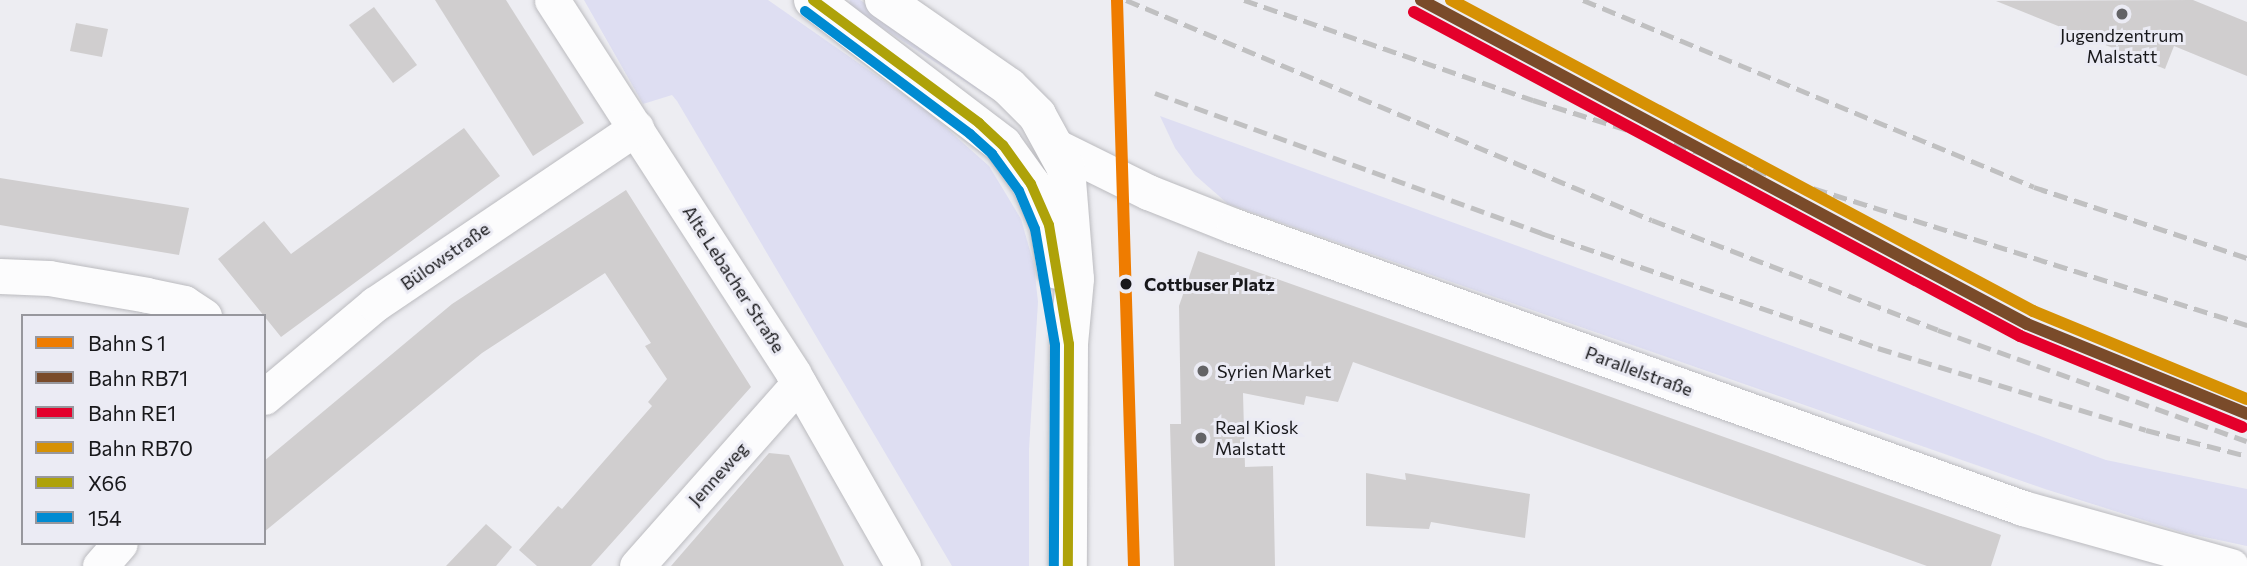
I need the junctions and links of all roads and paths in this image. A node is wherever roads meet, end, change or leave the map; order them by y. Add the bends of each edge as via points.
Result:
1 (552, 0) edge
2 (884, 0) edge
3 (825, 9) edge
4 (636, 128) junction
5 (1057, 148) junction
6 (0, 276) edge
7 (201, 314) edge
8 (1069, 344) junction
9 (799, 383) junction
10 (268, 384) edge
11 (118, 545) edge
12 (2164, 558) edge
13 (100, 566) edge
14 (636, 566) edge
15 (903, 566) edge
16 (1068, 566) edge
17 (2231, 566) edge

1 - 4 street, Alte Lebacher Straße
2 - 5 main road via 1009,87 1037,116
3 - 5 main road via 886,39
3 - 8 main road via 979,123 1018,163 1049,225
4 - 9 street, Alte Lebacher Straße
4 - 10 street, Bülowstraße via 375,304
5 - 8 main road via 1066,168 1073,210 1075,279
5 - 12 street, Parallelstraße via 1148,192 1234,226
6 - 7 street via 49,278 147,295 184,303
8 - 16 main road
9 - 14 street, Jenneweg
9 - 15 street, Alte Lebacher Straße
11 - 13 street
12 - 17 street, Parallelstraße

